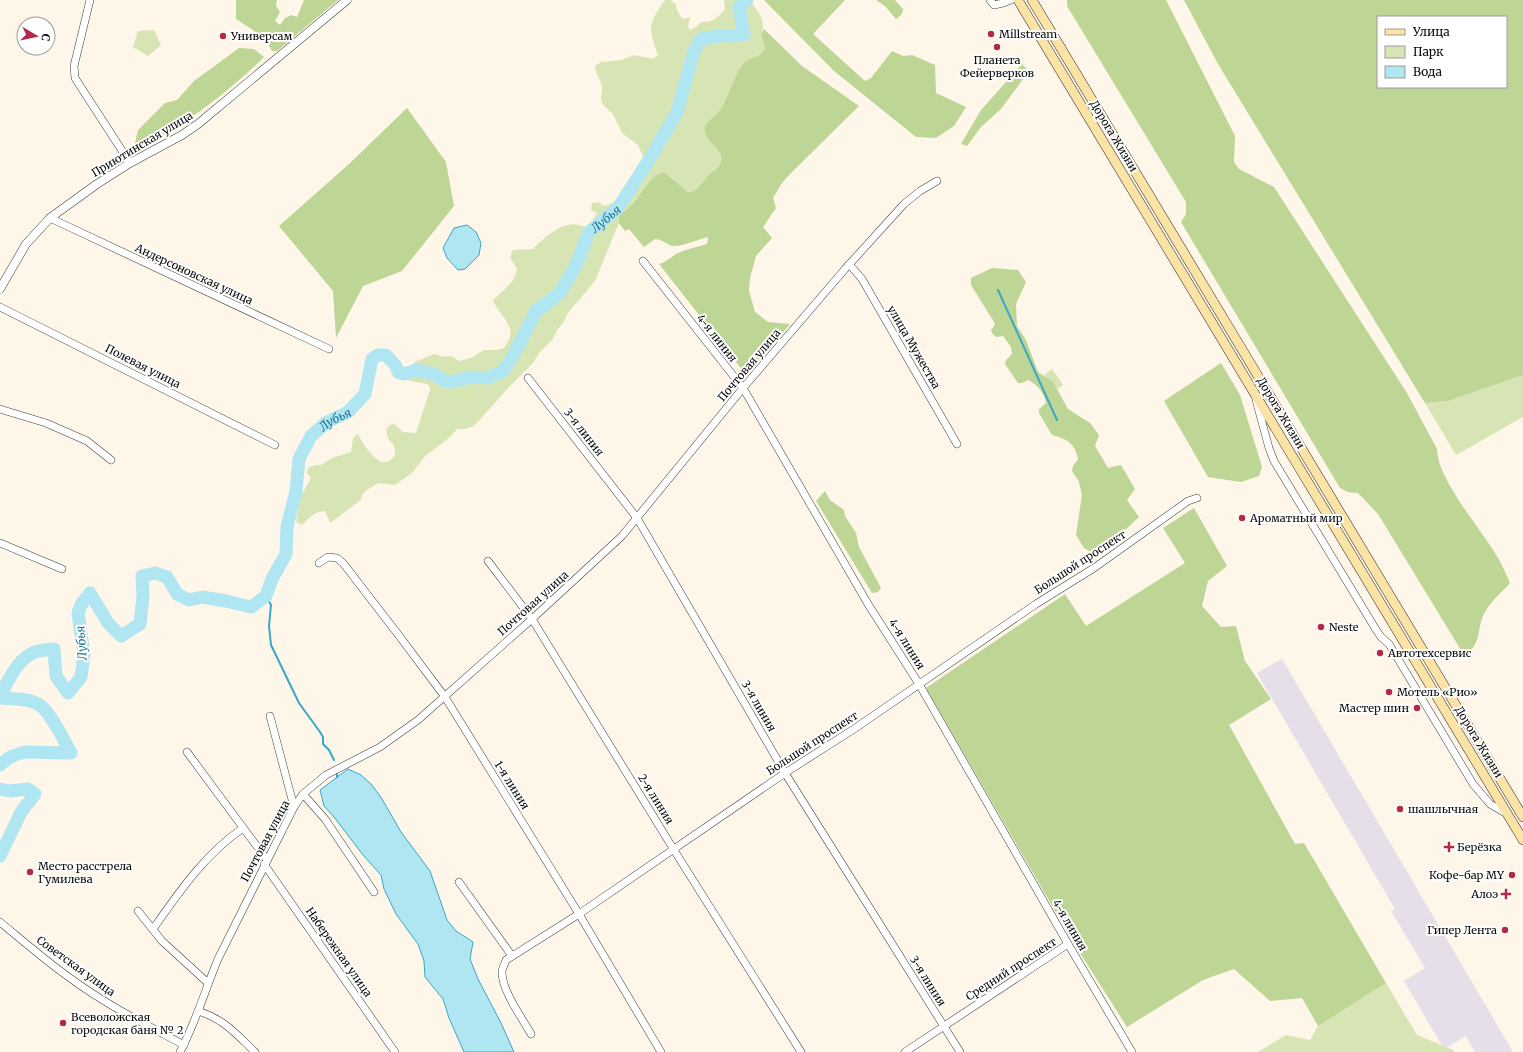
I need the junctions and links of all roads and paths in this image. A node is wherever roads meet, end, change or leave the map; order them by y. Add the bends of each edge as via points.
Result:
1 (90, 0) edge
2 (347, 0) edge
3 (990, 0) edge
4 (1011, 0) edge
5 (1018, 0) edge
6 (1032, 0) edge
7 (130, 163) junction
8 (937, 182) dead end
9 (50, 218) junction
10 (643, 261) dead end
11 (850, 264) junction
12 (1, 283) edge
13 (0, 307) edge
14 (329, 349) dead end
15 (528, 378) dead end
16 (743, 388) junction
17 (1253, 391) junction
18 (0, 409) edge
19 (957, 444) dead end
20 (275, 445) dead end
21 (111, 460) dead end
22 (1197, 498) dead end
23 (637, 518) junction
24 (0, 543) edge
25 (488, 561) dead end
26 (319, 563) dead end
27 (62, 569) dead end
28 (532, 619) junction
29 (919, 684) junction
30 (445, 697) junction
31 (270, 716) dead end
32 (187, 752) dead end
33 (786, 773) junction
34 (303, 794) junction
35 (294, 807) junction
36 (1508, 815) junction
37 (1523, 817) edge
38 (243, 828) junction
39 (1523, 840) edge
40 (674, 850) junction
41 (266, 862) junction
42 (458, 882) dead end
43 (374, 892) dead end
44 (138, 911) dead end
45 (579, 914) junction
46 (0, 922) edge
47 (153, 929) junction
48 (1068, 944) junction
49 (512, 956) junction
50 (208, 983) junction
51 (198, 1010) junction
52 (944, 1027) junction
53 (531, 1034) dead end
54 (184, 1045) junction
55 (180, 1052) edge
56 (255, 1052) edge
57 (395, 1052) edge
58 (661, 1052) edge
59 (801, 1052) edge
60 (905, 1052) edge
61 (960, 1052) edge
62 (1132, 1052) edge

1 - 7 street via 74,66 75,78
2 - 7 street, Приютинская улица via 198,124
3 - 4 street via 994,5
5 - 17 main road, Дорога Жизни
6 - 37 main road, Дорога Жизни
7 - 9 street, Приютинская улица
8 - 11 street, Почтовая улица via 904,204
9 - 12 street, Приютинская улица via 26,244
9 - 14 street, Андерсоновская улица
10 - 16 street, 4-я линия
11 - 16 street, Почтовая улица
11 - 19 street, улица Мужества via 862,279
13 - 20 street, Полевая улица
15 - 23 street, 3-я линия
16 - 23 street, Почтовая улица
16 - 29 street, 4-я линия via 868,604
17 - 36 main road, Дорога Жизни
17 - 36 street via 1274,461 1473,784 1490,804
18 - 21 street via 46,423 86,441
22 - 29 street, Большой проспект via 1188,501 1094,568 1036,604
23 - 28 street, Почтовая улица via 622,536
23 - 33 street, 3-я линия
24 - 27 street
25 - 28 street, 2-я линия
26 - 30 street, 1-я линия via 328,557 337,558 343,563
28 - 30 street, Почтовая улица
28 - 40 street, 2-я линия
29 - 33 street, Большой проспект
29 - 48 street, 4-я линия
30 - 34 street, Почтовая улица via 400,735 326,774
30 - 45 street, 1-я линия
31 - 35 street
32 - 38 street, Набережная улица
33 - 40 street, Большой проспект
33 - 52 street, 3-я линия
34 - 35 street, Почтовая улица
34 - 43 street via 325,819
35 - 41 street, Почтовая улица
36 - 39 main road, Дорога Жизни
38 - 41 street, Набережная улица
38 - 47 street via 226,839 210,855 172,900
40 - 45 street, Большой проспект
40 - 59 street, 2-я линия
41 - 50 street, Почтовая улица
41 - 57 street, Набережная улица
42 - 49 street
44 - 47 street
45 - 49 street, Большой проспект
45 - 58 street, 1-я линия
46 - 54 street, Советская улица via 69,978 116,1009
47 - 50 street via 162,941
48 - 52 street, Средний проспект
48 - 62 street, 4-я линия
49 - 53 street, Большой проспект via 504,965 503,979 508,994
50 - 51 street, Почтовая улица
51 - 54 street, Почтовая улица
51 - 56 street via 213,1015 224,1023
52 - 60 street, Средний проспект
52 - 61 street, 3-я линия
54 - 55 street, Почтовая улица

